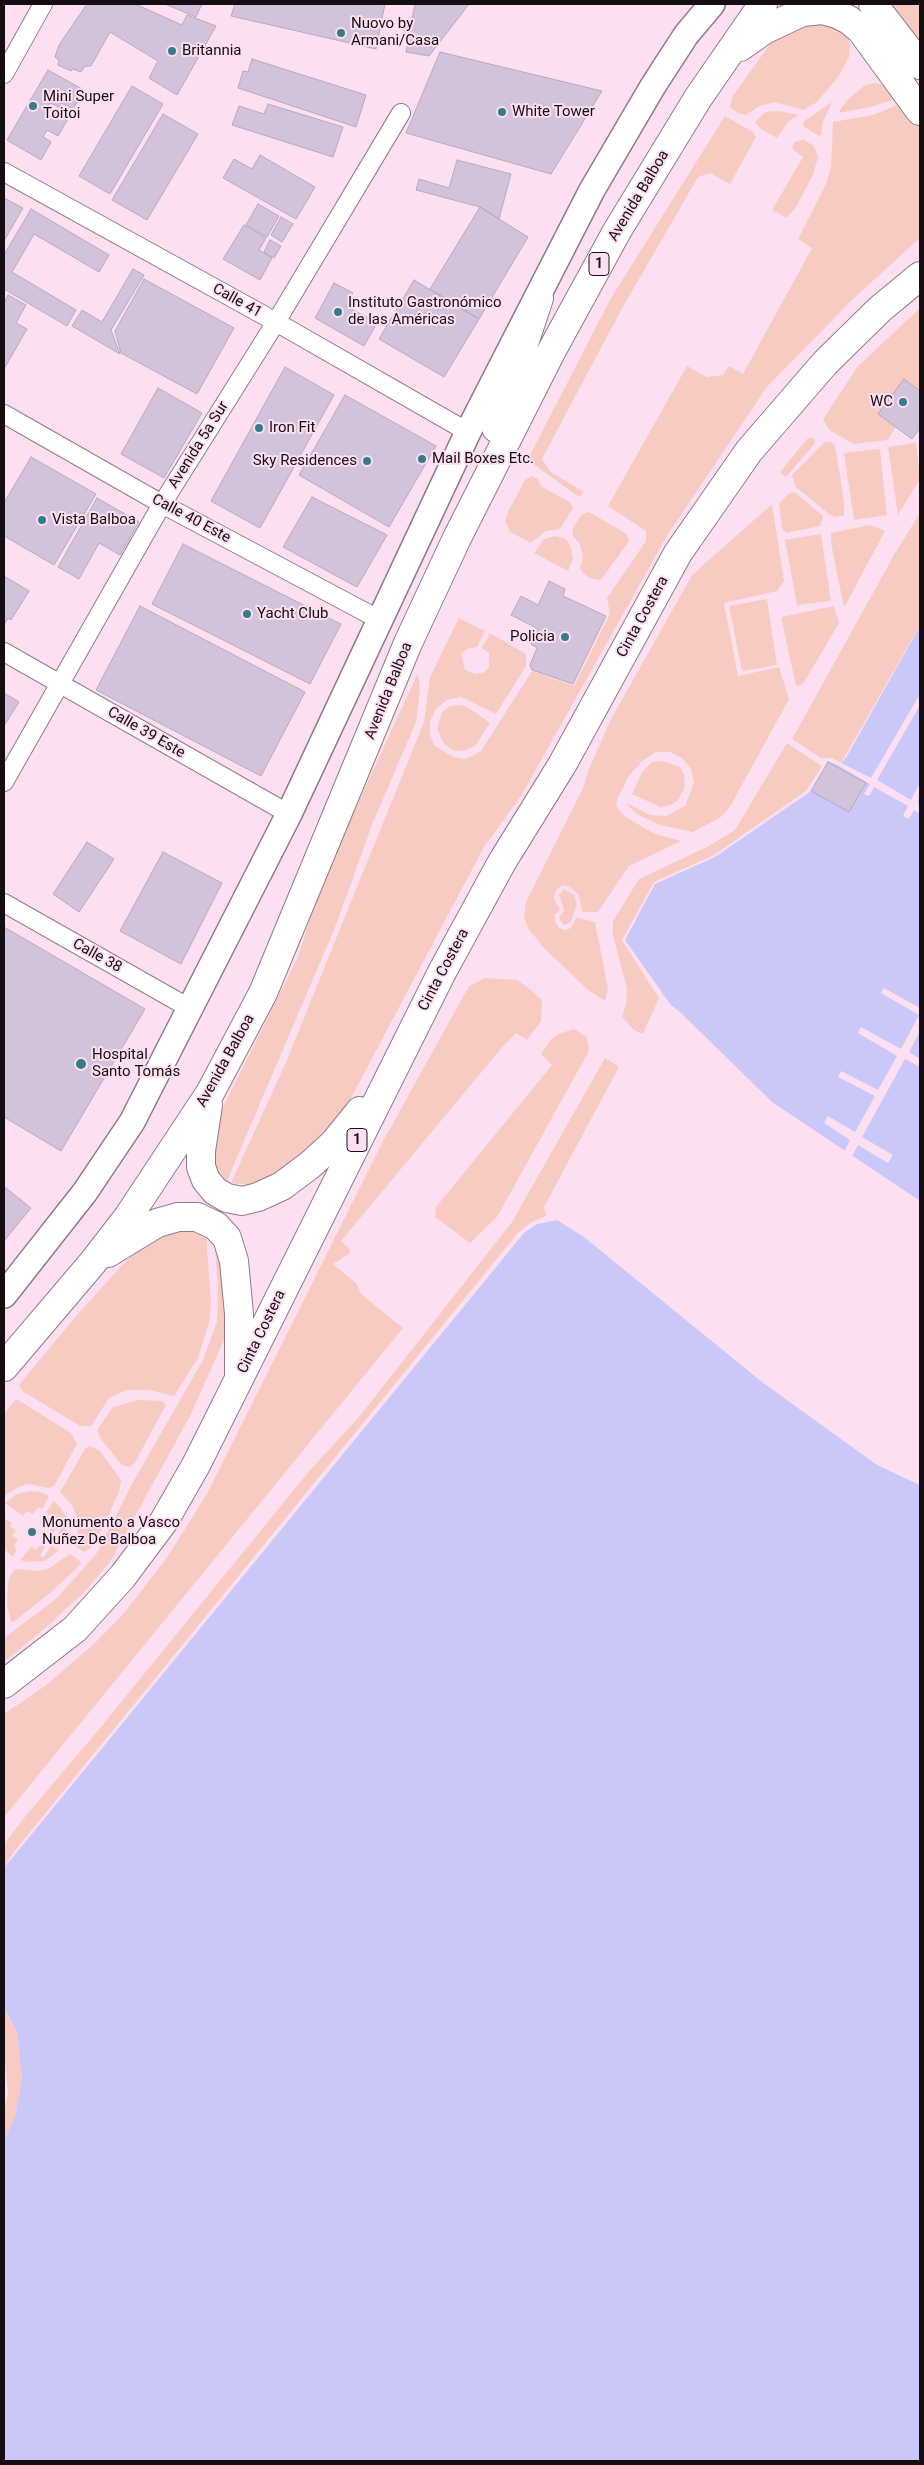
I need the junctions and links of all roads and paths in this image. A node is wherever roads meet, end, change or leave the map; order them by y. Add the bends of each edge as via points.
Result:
1 (43, 4) edge
2 (712, 4) edge
3 (763, 4) edge
4 (872, 4) edge
5 (728, 56) junction
6 (920, 65) edge
7 (4, 74) edge
8 (920, 111) edge
9 (401, 113) dead end
10 (4, 172) edge
11 (920, 276) edge
12 (539, 298) junction
13 (276, 322) junction
14 (4, 414) edge
15 (468, 432) junction
16 (162, 504) junction
17 (457, 538) junction
18 (380, 620) junction
19 (4, 652) edge
20 (60, 684) junction
21 (4, 782) edge
22 (289, 814) junction
23 (4, 904) edge
24 (191, 1009) junction
25 (389, 1076) junction
26 (210, 1093) junction
27 (94, 1261) junction
28 (4, 1295) edge
29 (4, 1366) edge
30 (239, 1380) junction
31 (4, 1684) edge

1 - 7 street
2 - 12 main road via 686,35 621,137 564,243
3 - 5 highway, Avenida Balboa / 1
4 - 6 highway
5 - 8 highway via 786,18 822,10 837,14 860,30
5 - 17 highway, Avenida Balboa / 1 via 698,98 617,231 552,350
9 - 13 street, Avenida 5a Sur
10 - 13 street, Calle 41
11 - 25 highway, Cinta Costera / 1 via 880,309 825,363 749,451 678,553 562,765 502,862
12 - 15 main road
12 - 17 highway
13 - 15 street, Calle 41
13 - 16 street, Avenida 5a Sur
14 - 16 street, Calle 40 Este
15 - 18 main road
16 - 18 street, Calle 40 Este
16 - 20 street, Avenida 5a Sur
17 - 26 highway, Avenida Balboa / 1 via 408,643 264,993
18 - 22 main road
19 - 20 street, Calle 39 Este
20 - 21 street, Avenida 5a Sur
20 - 22 street, Calle 39 Este
22 - 24 main road
23 - 24 street, Calle 38
24 - 28 main road via 132,1122 85,1192
25 - 26 highway via 334,1143 310,1165 282,1186 242,1201 215,1191 201,1168
25 - 30 highway, Cinta Costera / 1
26 - 27 highway, Avenida Balboa / 1 via 157,1175
27 - 29 highway, Avenida Balboa / 1
27 - 30 highway via 157,1223 178,1216 197,1217 216,1226 227,1238 234,1261 239,1314
30 - 31 highway, Cinta Costera / 1 via 164,1521 123,1576 75,1629

